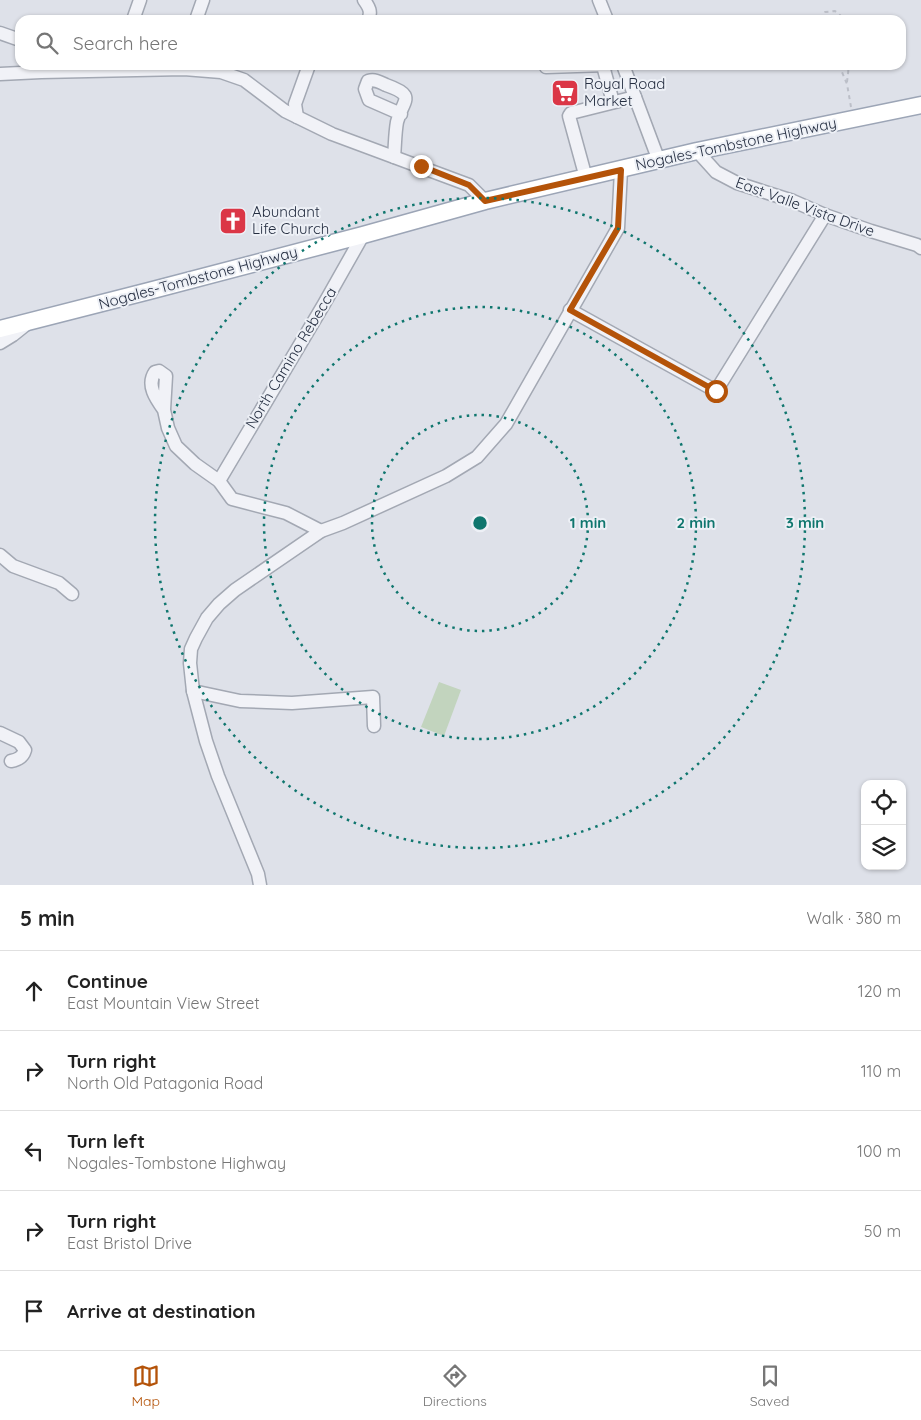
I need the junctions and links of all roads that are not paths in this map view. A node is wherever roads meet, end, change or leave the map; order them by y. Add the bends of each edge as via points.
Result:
1 (140, 0) edge
2 (203, 0) edge
3 (364, 0) edge
4 (600, 0) edge
5 (135, 15) edge
6 (198, 15) edge
7 (370, 15) edge
8 (605, 15) edge
9 (0, 34) edge
10 (15, 38) edge
11 (26, 70) edge
12 (207, 70) edge
13 (307, 70) edge
14 (606, 70) edge
15 (625, 70) edge
16 (0, 74) edge
17 (635, 97) junction
18 (613, 102) junction
19 (921, 105) edge
20 (401, 114) dead end
21 (297, 117) junction
22 (697, 151) junction
23 (394, 157) junction
24 (659, 161) junction
25 (621, 170) junction
26 (586, 178) junction
27 (485, 201) junction
28 (825, 215) junction
29 (362, 235) junction
30 (921, 248) edge
31 (570, 310) junction
32 (30, 321) junction
33 (0, 329) edge
34 (0, 343) edge
35 (164, 410) dead end
36 (219, 481) junction
37 (321, 531) junction
38 (0, 555) edge
39 (72, 594) dead end
40 (193, 691) junction
41 (374, 726) dead end
42 (0, 733) edge
43 (11, 761) dead end
44 (260, 885) edge

1 - 5 street
2 - 6 street
3 - 7 street
4 - 8 street
9 - 10 street
11 - 16 street
12 - 21 street via 244,80
13 - 21 street via 295,104
14 - 18 street
15 - 17 street
17 - 18 street
17 - 24 street
18 - 26 street via 569,116
19 - 22 main road, Nogales-Tombstone Highway
20 - 23 street via 397,122
21 - 23 street
22 - 24 main road, Nogales-Tombstone Highway
22 - 28 street, East Valle Vista Drive via 716,172 737,183
23 - 27 street via 469,185
24 - 25 main road, Nogales-Tombstone Highway
25 - 26 main road, Nogales-Tombstone Highway
25 - 31 street via 618,228
26 - 27 main road, Nogales-Tombstone Highway
27 - 29 main road, Nogales-Tombstone Highway
28 - 30 street, East Valle Vista Drive
28 - 31 street via 716,391
29 - 32 main road, Nogales-Tombstone Highway
29 - 36 street, North Camino Rebecca
31 - 37 street via 506,424 477,456 446,476
32 - 33 main road, Nogales-Tombstone Highway
32 - 34 street
35 - 36 street via 176,446
36 - 37 street via 232,499 286,513
37 - 40 street via 219,604 201,628 191,649
38 - 39 street via 13,566 59,583
40 - 41 street via 240,701 292,703 373,697
40 - 44 street via 218,776
42 - 43 street via 19,742 25,750 17,760

